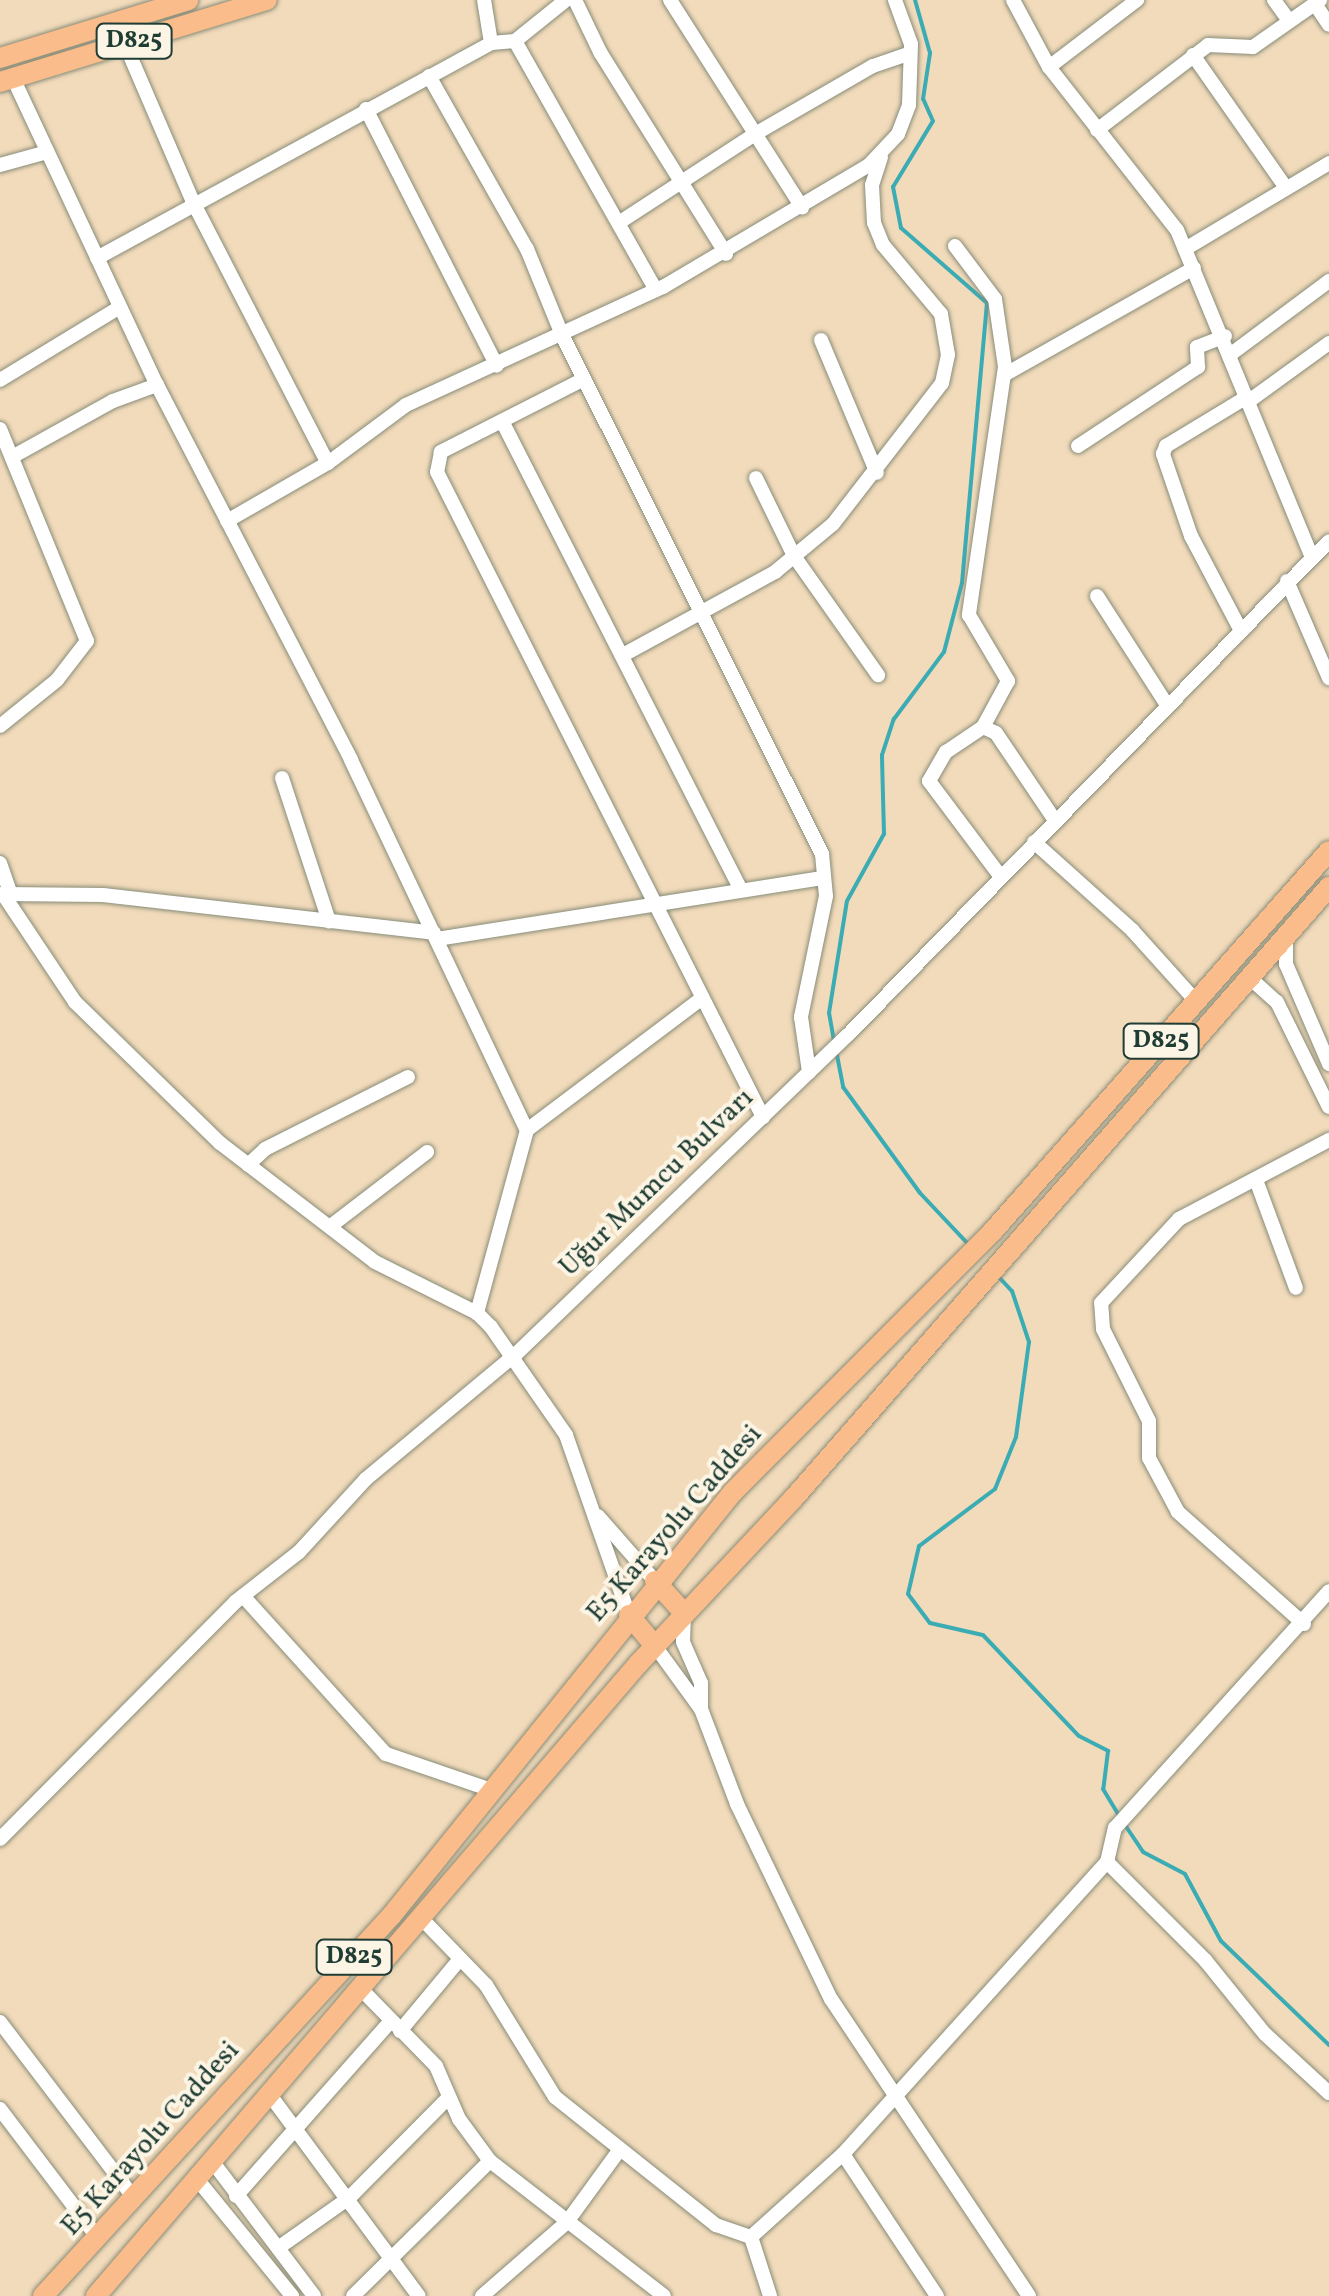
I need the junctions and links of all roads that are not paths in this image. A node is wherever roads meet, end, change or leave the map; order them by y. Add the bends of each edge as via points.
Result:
1 (187, 0) edge
2 (267, 0) edge
3 (484, 0) edge
4 (566, 0) edge
5 (576, 0) edge
6 (672, 0) edge
7 (894, 0) edge
8 (1137, 0) edge
9 (1274, 0) edge
10 (1010, 1) edge
11 (1318, 2) edge
12 (1289, 22) junction
13 (1329, 25) edge
14 (515, 41) junction
15 (491, 43) junction
16 (125, 44) junction
17 (910, 53) junction
18 (1194, 55) junction
19 (0, 58) edge
20 (1048, 67) junction
21 (429, 76) junction
22 (6, 80) edge
23 (366, 110) junction
24 (1098, 130) junction
25 (755, 134) junction
26 (47, 152) junction
27 (882, 153) junction
28 (1329, 163) edge
29 (0, 165) edge
30 (680, 180) junction
31 (1286, 188) junction
32 (193, 202) junction
33 (802, 207) junction
34 (620, 222) junction
35 (956, 246) dead end
36 (1185, 249) junction
37 (726, 254) junction
38 (97, 258) junction
39 (1194, 268) junction
40 (1329, 280) edge
41 (656, 290) junction
42 (120, 307) junction
43 (1225, 336) junction
44 (564, 337) junction
45 (821, 340) dead end
46 (1329, 343) edge
47 (1231, 354) junction
48 (497, 366) junction
49 (1004, 375) junction
50 (584, 379) junction
51 (0, 380) edge
52 (157, 386) junction
53 (1248, 399) junction
54 (502, 421) junction
55 (0, 428) edge
56 (1078, 446) dead end
57 (12, 457) junction
58 (328, 463) junction
59 (877, 473) junction
60 (756, 478) dead end
61 (227, 520) junction
62 (1329, 541) edge
63 (794, 556) junction
64 (1312, 558) junction
65 (1287, 581) junction
66 (1097, 596) dead end
67 (702, 614) junction
68 (1239, 627) junction
69 (623, 655) junction
70 (878, 675) dead end
71 (1329, 678) edge
72 (1168, 705) junction
73 (0, 726) edge
74 (983, 726) junction
75 (282, 778) dead end
76 (1056, 822) junction
77 (1034, 842) junction
78 (1329, 850) edge
79 (0, 863) edge
80 (1001, 877) junction
81 (822, 878) junction
82 (1329, 887) edge
83 (741, 890) junction
84 (5, 894) edge
85 (655, 903) junction
86 (330, 921) junction
87 (435, 936) junction
88 (1286, 936) junction
89 (1250, 978) junction
90 (701, 999) junction
91 (1196, 1002) junction
92 (1329, 1064) edge
93 (809, 1072) junction
94 (408, 1077) dead end
95 (1329, 1106) edge
96 (763, 1117) junction
97 (528, 1130) junction
98 (1329, 1140) edge
99 (427, 1152) dead end
100 (248, 1165) junction
101 (1256, 1180) junction
102 (332, 1225) junction
103 (1296, 1288) dead end
104 (477, 1313) junction
105 (512, 1357) junction
106 (584, 1489) junction
107 (656, 1581) junction
108 (1329, 1590) edge
109 (242, 1596) junction
110 (684, 1613) junction
111 (629, 1615) junction
112 (1304, 1624) junction
113 (655, 1646) junction
114 (701, 1709) junction
115 (494, 1791) junction
116 (0, 1840) edge
117 (1107, 1862) junction
118 (422, 1919) junction
119 (460, 1959) junction
120 (362, 1990) junction
121 (0, 2022) edge
122 (395, 2026) junction
123 (1329, 2093) edge
124 (270, 2094) junction
125 (894, 2094) junction
126 (449, 2097) junction
127 (0, 2109) edge
128 (298, 2131) junction
129 (618, 2152) junction
130 (843, 2154) junction
131 (212, 2161) junction
132 (490, 2161) junction
133 (197, 2179) junction
134 (236, 2196) junction
135 (136, 2198) junction
136 (349, 2198) junction
137 (568, 2222) junction
138 (98, 2238) junction
139 (751, 2238) junction
140 (278, 2248) junction
141 (394, 2259) junction
142 (43, 2296) edge
143 (96, 2296) edge
144 (292, 2296) edge
145 (314, 2296) edge
146 (354, 2296) edge
147 (419, 2296) edge
148 (482, 2296) edge
149 (664, 2296) edge
150 (770, 2296) edge
151 (937, 2296) edge
152 (1029, 2296) edge

1 - 19 highway, D825
2 - 16 highway, D825
3 - 15 street
4 - 14 street
5 - 30 street via 600,52
6 - 25 street
7 - 17 street
8 - 20 street
9 - 12 street
10 - 20 street
11 - 12 street
11 - 13 street
12 - 18 street via 1253,47 1208,45
14 - 15 street
14 - 34 street
15 - 21 street
16 - 22 highway, D825
16 - 32 street
17 - 25 street via 873,66
17 - 27 street via 909,105
18 - 24 street
18 - 31 street
20 - 24 street
21 - 23 street
21 - 44 street via 527,249
22 - 26 street
23 - 32 street
23 - 48 street
24 - 36 street
25 - 30 street
25 - 33 street
26 - 29 street
26 - 38 street
27 - 33 street
27 - 59 street via 872,185 874,223 883,245 941,314 948,355 942,383
28 - 31 street
30 - 34 street
30 - 37 street
31 - 36 street
32 - 38 street
32 - 58 street
33 - 37 street
34 - 41 street
35 - 49 street via 995,299
36 - 39 street
37 - 41 street
38 - 42 street
39 - 43 street
39 - 49 street
40 - 47 street
41 - 44 street
42 - 51 street
42 - 52 street
43 - 47 street
43 - 56 street via 1197,347 1198,367
44 - 48 street
44 - 50 street
45 - 59 street
46 - 53 street
47 - 53 street
48 - 58 street via 406,405
49 - 74 street via 969,615 1008,681
50 - 54 street
50 - 67 street
52 - 57 street via 113,401
52 - 61 street
53 - 64 street
53 - 68 street via 1166,446 1163,454 1191,536
54 - 69 street
54 - 85 street via 441,452 437,472
55 - 57 street
57 - 73 street via 87,641 57,680
58 - 61 street
59 - 63 street
60 - 63 street
61 - 87 street
62 - 64 street, Uğur Mumcu Bulvarı
63 - 67 street
63 - 70 street
64 - 65 street, Uğur Mumcu Bulvarı
65 - 68 street, Uğur Mumcu Bulvarı
65 - 71 street
66 - 72 street
67 - 69 street
67 - 81 street via 795,793 822,854
68 - 72 street, Uğur Mumcu Bulvarı
69 - 83 street
72 - 76 street, Uğur Mumcu Bulvarı
74 - 76 street via 996,733
74 - 80 street via 946,752 928,781
75 - 86 street
76 - 77 street, Uğur Mumcu Bulvarı
77 - 80 street, Uğur Mumcu Bulvarı
77 - 91 street via 1132,930
78 - 91 highway, E5 Karayolu Caddesi / D825
79 - 84 street
80 - 93 street, Uğur Mumcu Bulvarı
81 - 83 street
81 - 93 street via 826,896 801,1017
82 - 88 highway, D825
83 - 85 street
84 - 86 street via 103,895
84 - 100 street via 75,1002
85 - 87 street
85 - 90 street
86 - 87 street
87 - 97 street
88 - 89 highway, D825
88 - 92 street via 1286,964
89 - 95 street via 1276,1002
89 - 110 highway, D825
90 - 96 street
90 - 97 street
91 - 107 highway, E5 Karayolu Caddesi / D825 via 993,1231 732,1492
93 - 96 street, Uğur Mumcu Bulvarı
94 - 100 street via 265,1148
96 - 105 street, Uğur Mumcu Bulvarı
97 - 104 street
98 - 101 street
99 - 102 street
100 - 102 street
101 - 103 street
101 - 112 street via 1179,1218 1155,1239 1101,1303 1103,1329 1149,1421 1149,1458 1178,1512
102 - 104 street via 376,1262
104 - 105 street
105 - 106 street via 566,1436
105 - 109 street, Uğur Mumcu Bulvarı via 378,1468 299,1552
106 - 107 street via 603,1524
106 - 111 street
107 - 110 highway
107 - 111 highway, E5 Karayolu Caddesi / D825
108 - 112 street
109 - 115 street via 386,1754
109 - 116 street, Uğur Mumcu Bulvarı
110 - 113 highway, D825
110 - 114 street via 683,1642 701,1682
111 - 113 highway
111 - 115 highway, E5 Karayolu Caddesi / D825
112 - 117 street via 1115,1828
113 - 114 street
113 - 118 highway, D825
114 - 125 street via 798,1937
115 - 135 highway, E5 Karayolu Caddesi / D825 via 392,1915
117 - 123 street via 1205,1960 1265,2034
117 - 125 street
118 - 119 street
118 - 120 highway, D825
119 - 122 street
119 - 129 street via 486,1986 554,2096
120 - 122 street
120 - 124 highway, D825
121 - 135 street
122 - 126 street via 436,2066
122 - 128 street
124 - 128 street
124 - 131 highway, D825
125 - 130 street
125 - 152 street
126 - 132 street
126 - 136 street
127 - 138 street
128 - 134 street
128 - 136 street
129 - 137 street
129 - 139 street via 716,2225
130 - 139 street
130 - 151 street
131 - 133 highway, D825
131 - 134 street
132 - 137 street
132 - 141 street
133 - 143 highway, D825
133 - 144 street
134 - 140 street
135 - 138 highway, E5 Karayolu Caddesi / D825
136 - 140 street
136 - 141 street
137 - 148 street
137 - 149 street
138 - 142 highway, E5 Karayolu Caddesi / D825
139 - 150 street
140 - 145 street
141 - 146 street
141 - 147 street

